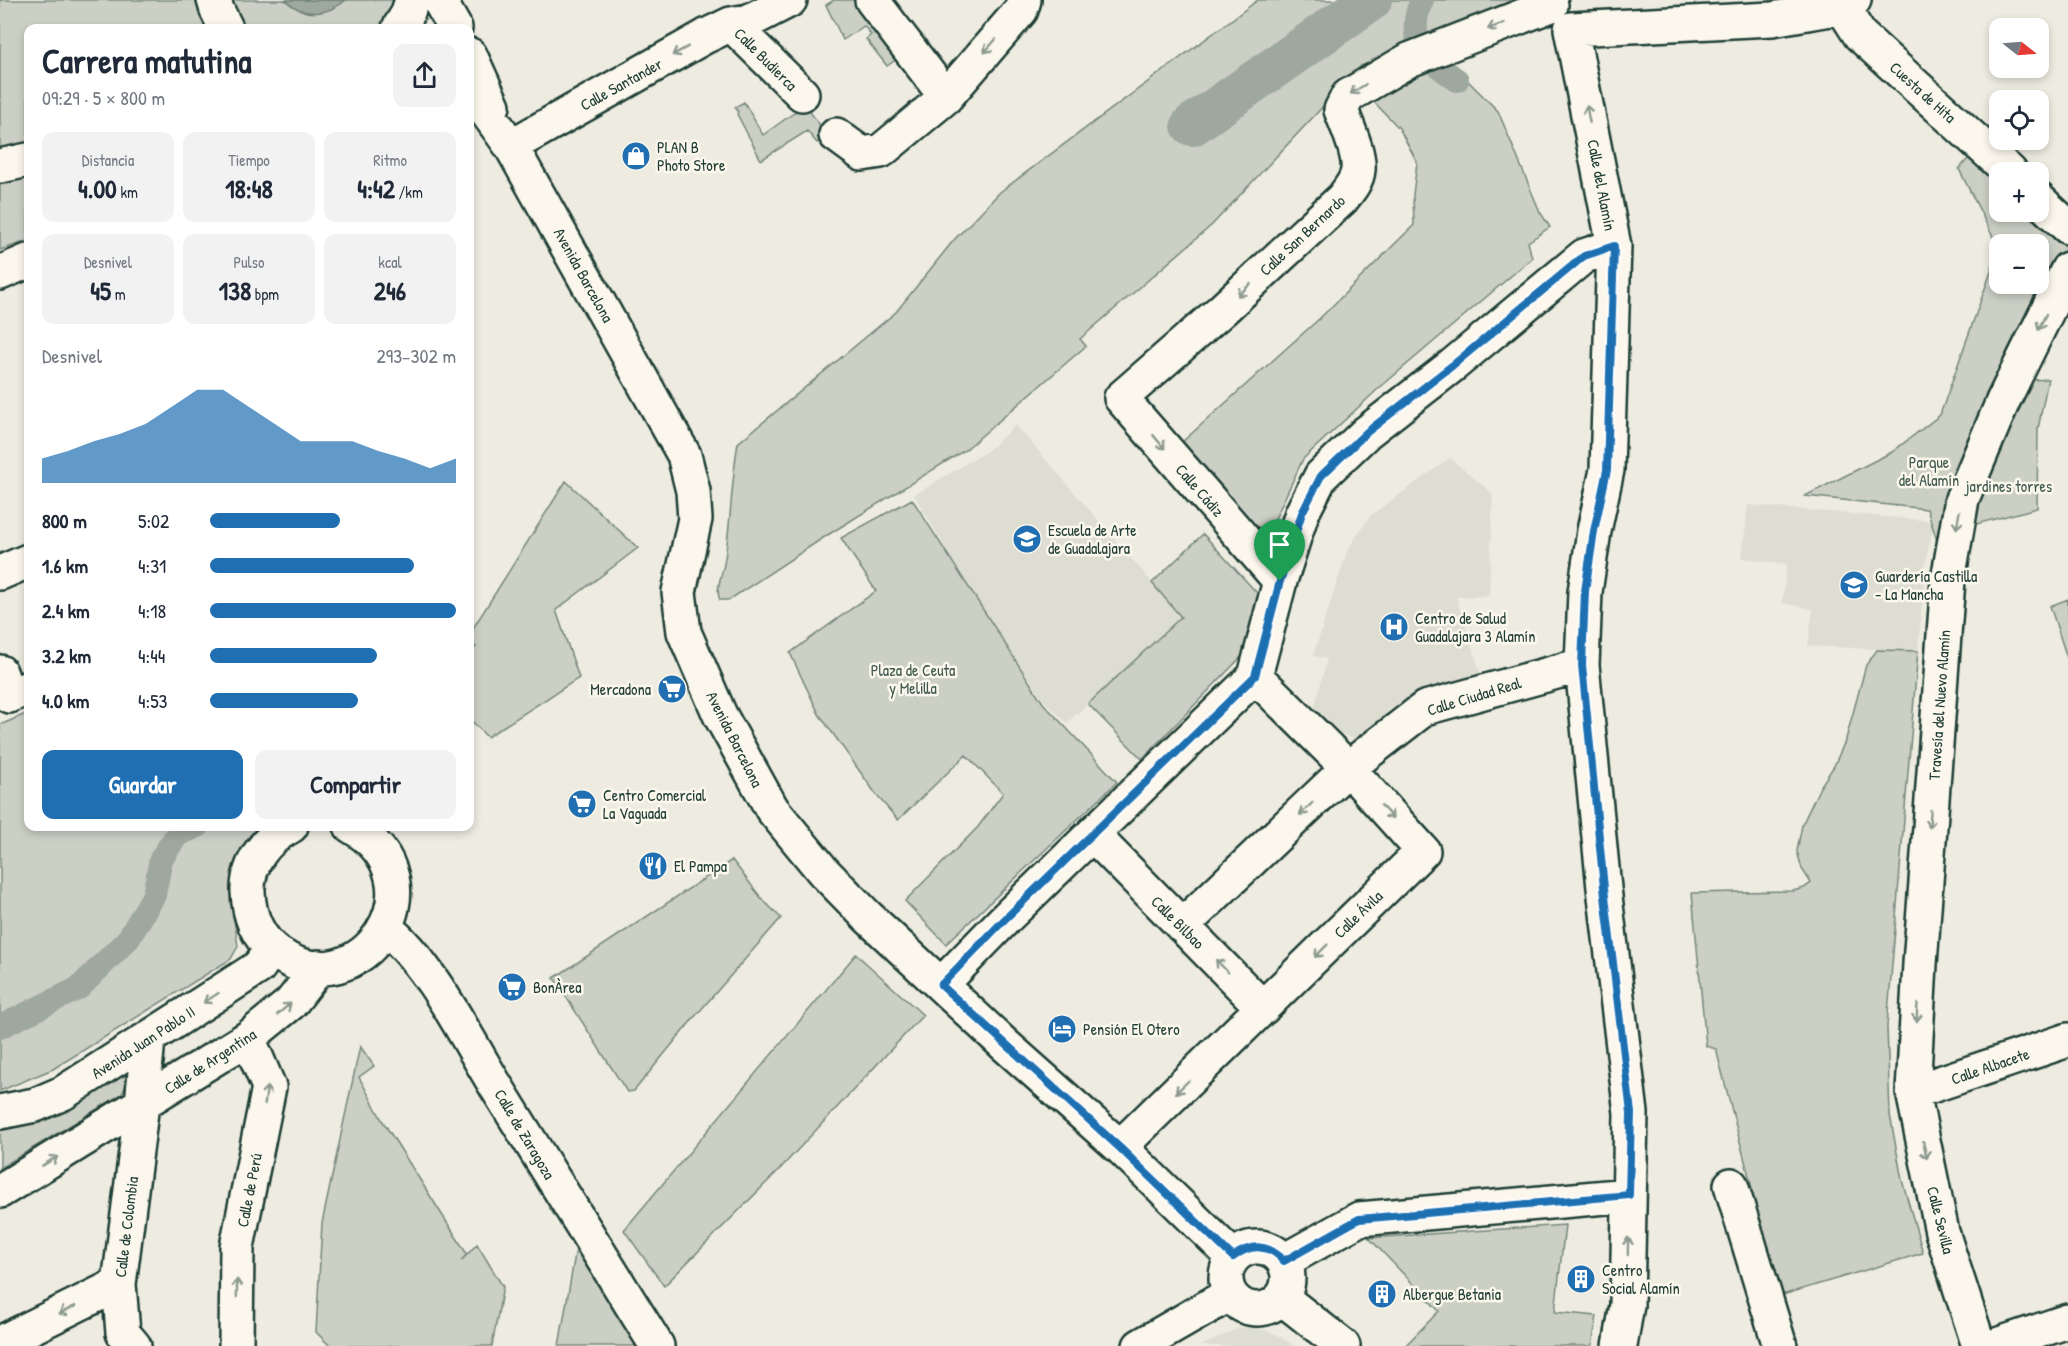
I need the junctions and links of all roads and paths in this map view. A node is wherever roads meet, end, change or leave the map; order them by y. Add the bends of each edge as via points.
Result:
1 (214, 0) edge
2 (412, 0) edge
3 (439, 0) edge
4 (790, 0) edge
5 (872, 0) edge
6 (1024, 0) edge
7 (1848, 3) edge
8 (1556, 11) edge
9 (224, 24) edge
10 (401, 24) edge
11 (453, 24) edge
12 (731, 24) junction
13 (474, 64) edge
14 (802, 94) dead end
15 (474, 95) edge
16 (946, 97) junction
17 (836, 135) dead end
18 (511, 146) junction
19 (24, 161) edge
20 (1999, 162) edge
21 (0, 166) edge
22 (2049, 209) edge
23 (2068, 227) edge
24 (1614, 246) junction
25 (24, 263) edge
26 (2068, 269) edge
27 (0, 273) edge
28 (1121, 398) joint
29 (24, 563) edge
30 (0, 573) edge
31 (1280, 581) junction
32 (1582, 665) junction
33 (0, 672) edge
34 (1255, 676) junction
35 (24, 690) edge
36 (1348, 768) junction
37 (281, 831) edge
38 (363, 831) edge
39 (1094, 835) junction
40 (1182, 926) junction
41 (386, 928) junction
42 (269, 947) junction
43 (319, 967) junction
44 (941, 985) junction
45 (1263, 1008) junction
46 (248, 1038) junction
47 (148, 1039) junction
48 (2068, 1040) edge
49 (1913, 1092) junction
50 (142, 1104) junction
51 (0, 1112) edge
52 (87, 1139) junction
53 (1120, 1148) junction
54 (133, 1173) junction
55 (1731, 1185) dead end
56 (0, 1191) edge
57 (1629, 1195) junction
58 (1233, 1257) junction
59 (1284, 1261) junction
60 (119, 1284) junction
61 (1230, 1294) junction
62 (1282, 1298) junction
63 (2068, 1321) edge
64 (0, 1343) edge
65 (134, 1346) edge
66 (236, 1346) edge
67 (657, 1346) edge
68 (1140, 1346) edge
69 (1343, 1346) edge
70 (1620, 1346) edge
71 (1780, 1346) edge
72 (1979, 1346) edge
73 (1994, 1346) edge

1 - 9 street
2 - 10 street
3 - 11 street
4 - 12 street, Calle Santander via 749,21
5 - 16 street
6 -> 16 street via 1021,10
7 - 8 street, Calle San Bernardo via 1772,19
7 - 20 street, Cuesta de Hita via 1860,35
24 -> 8 street, Calle del Alamín
8 -> 28 street, Calle San Bernardo via 1409,60 1348,96 1341,110 1359,169 1354,184 1222,310
12 - 14 street, Calle Budierca
12 -> 18 street, Calle Santander
13 - 18 street
15 - 18 street, Avenida Barcelona
16 - 17 street via 881,151 862,154
18 - 44 street, Avenida Barcelona via 684,455 695,519 679,592 684,632 720,715 772,809 823,871
19 - 21 street
22 - 23 street
24 - 31 street via 1584,256 1367,432 1321,476 1302,513
24 - 32 street, Calle del Alamín via 1607,470 1585,591
25 - 27 street
26 -> 49 street, Travesía del Nuevo Alamín via 2003,401 1962,499 1947,580
28 -> 31 street, Calle Cádiz
29 - 30 street
31 - 34 street
32 - 36 street, Calle Ciudad Real via 1425,708
32 - 57 street, Calle del Alamín via 1631,1113
33 - 35 street via 9,696
34 - 36 street, Calle Ávila
34 - 39 street
36 -> 40 street, Calle Ciudad Real
36 -> 45 street, Calle Ávila via 1423,851
37 - 42 street via 254,862 248,883 248,907 256,930
38 - 41 street via 381,851 390,869 393,909
39 - 40 street, Calle Bilbao
39 - 44 street
45 -> 40 street, Calle Bilbao
41 - 43 street via 374,945 358,957 339,965
41 - 67 street, Calle de Zaragoza via 412,953 438,991
42 - 43 street via 286,959
42 -> 47 street, Avenida Juan Pablo II via 259,967
46 -> 43 street, Calle de Argentina via 291,1003
44 - 53 street, Avenida Barcelona
45 -> 53 street, Calle Ávila
46 - 50 street, Calle de Argentina
66 -> 46 street, Calle de Perú via 237,1247 269,1087
47 - 50 street, Calle de Colombia
47 - 51 street, Avenida Juan Pablo II via 63,1093 35,1105
48 - 49 street, Calle Albacete
49 -> 72 street, Calle Sevilla via 1942,1232
50 - 52 street, Calle de Argentina
50 - 54 street, Calle de Colombia
52 - 54 street via 121,1149
56 -> 52 street, Calle de Argentina
53 - 58 street, Avenida Barcelona
54 - 60 street, Calle de Colombia
55 - 71 street
57 - 59 street via 1359,1219
70 -> 57 street, Calle del Alamín via 1627,1305
58 - 59 street via 1252,1246 1262,1246 1277,1252
58 - 61 street via 1226,1282
59 - 62 street via 1289,1273
60 -> 64 street
60 - 65 street, Calle de Colombia via 123,1333
61 - 62 street via 1238,1303 1256,1310 1270,1307
61 - 68 street
62 - 69 street
63 - 73 street

